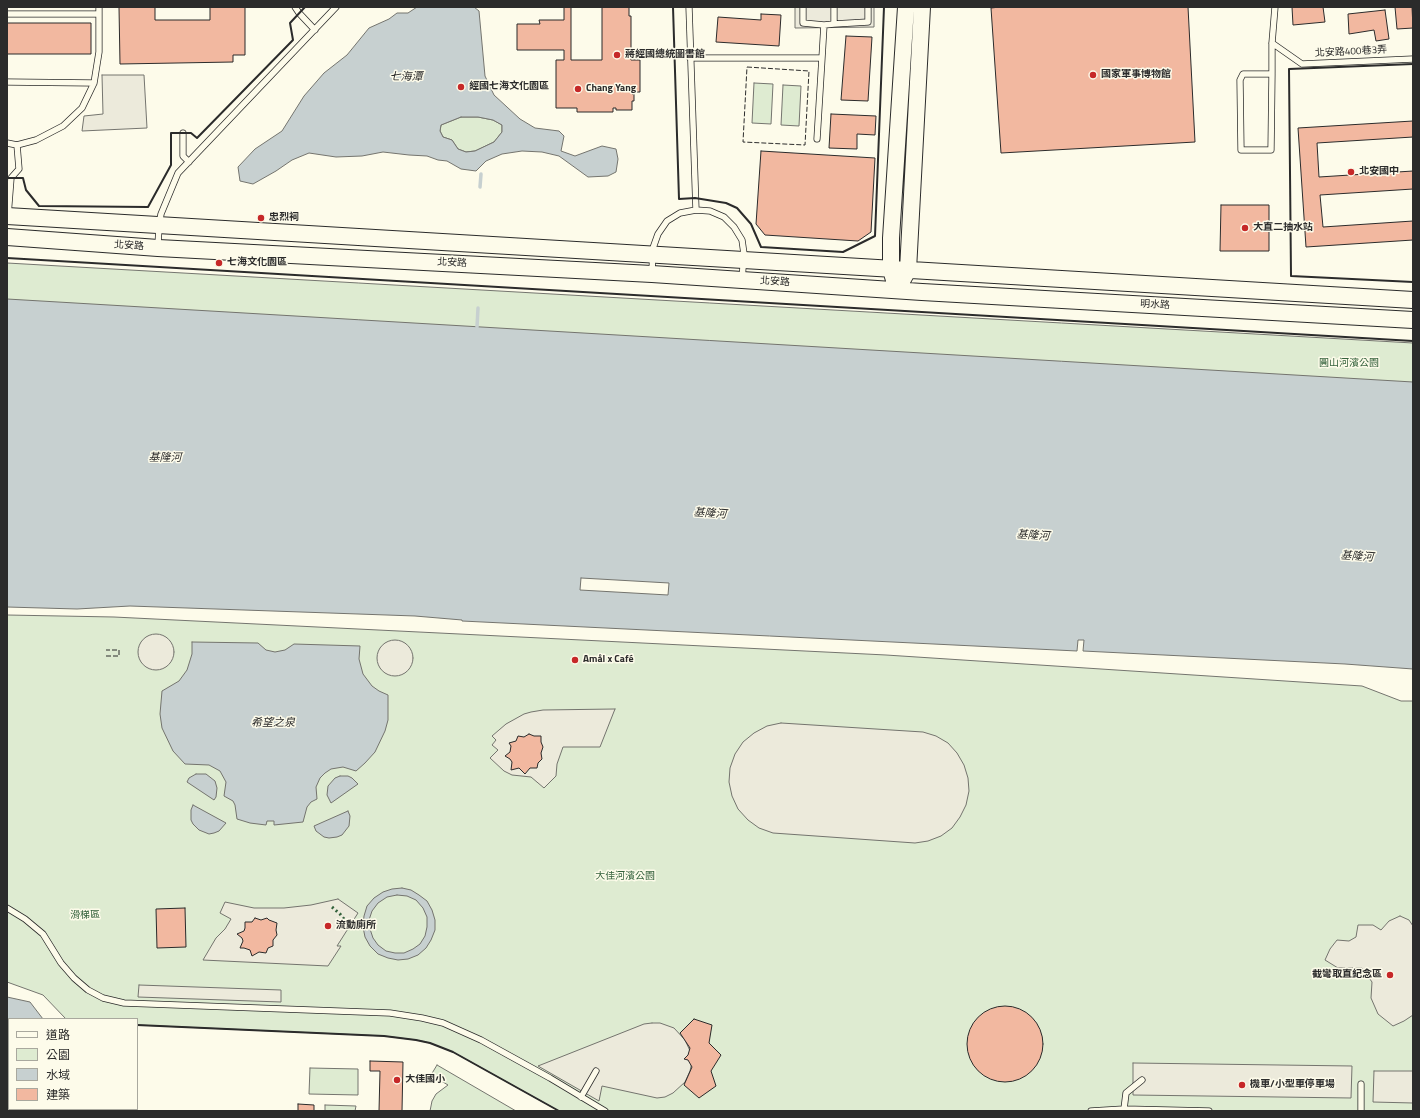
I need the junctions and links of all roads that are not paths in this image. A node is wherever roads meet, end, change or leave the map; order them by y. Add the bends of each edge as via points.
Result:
1 (99, 7) edge
2 (295, 7) edge
3 (336, 7) edge
4 (689, 7) edge
5 (803, 7) edge
6 (834, 7) edge
7 (868, 7) edge
8 (906, 7) edge
9 (922, 7) edge
10 (1275, 7) edge
11 (7, 14) edge
12 (99, 14) junction
13 (834, 24) junction
14 (824, 25) junction
15 (314, 30) junction
16 (1272, 43) junction
17 (690, 58) junction
18 (822, 58) junction
19 (1413, 59) edge
20 (1272, 74) junction
21 (7, 82) edge
22 (94, 83) junction
23 (183, 133) dead end
24 (817, 139) dead end
25 (7, 143) edge
26 (17, 145) junction
27 (190, 162) junction
28 (9, 176) edge
29 (696, 210) junction
30 (7, 216) edge
31 (159, 226) junction
32 (7, 237) edge
33 (158, 248) junction
34 (653, 254) junction
35 (743, 261) junction
36 (891, 270) junction
37 (908, 270) junction
38 (652, 274) junction
39 (742, 280) junction
40 (897, 291) junction
41 (1413, 300) edge
42 (1413, 320) edge
43 (7, 908) edge
44 (596, 1071) dead end
45 (1142, 1080) dead end
46 (1361, 1084) dead end
47 (580, 1097) junction
48 (1124, 1109) junction
49 (605, 1111) edge
50 (1091, 1111) edge
51 (1209, 1111) edge
52 (1361, 1111) edge

1 - 12 lane
2 - 15 lane
3 - 15 lane
4 - 17 lane
5 - 14 lane via 803,23
6 - 13 lane
7 - 13 lane via 868,22
8 - 36 main road
9 - 37 main road
10 - 16 lane
11 - 12 lane
12 - 22 lane
13 - 14 lane
14 - 18 lane
15 - 27 lane
16 - 19 lane, 北安路400巷3弄 via 1302,64
16 - 20 lane
17 - 18 lane
17 - 29 lane
18 - 24 lane
20 - 20 lane via 1271,150 1240,150 1240,80 1243,74
21 - 22 lane
22 - 26 lane via 82,108 63,126 36,140
23 - 27 lane via 183,156
25 - 26 lane
26 - 28 lane via 19,169
27 - 31 lane via 178,173 161,214
28 - 30 lane
29 - 34 lane via 680,213 667,221 658,234
29 - 35 lane via 710,211 724,217 734,227 742,240
30 - 31 main road, 北安路
31 - 33 lane
31 - 34 main road, 北安路
32 - 33 main road, 北安路
33 - 38 main road, 北安路
34 - 35 main road, 北安路
34 - 38 lane
35 - 36 main road, 北安路
35 - 39 lane
36 - 37 main road, 北安路
36 - 40 main road
37 - 40 main road
37 - 41 main road, 明水路
38 - 39 main road, 北安路
39 - 40 main road, 北安路
40 - 42 main road, 明水路
43 - 47 lane via 43,934 74,978 103,998 124,1003 390,1013 422,1018 443,1023 481,1040
44 - 47 lane
45 - 48 lane via 1126,1093
46 - 52 lane
47 - 49 lane
48 - 50 lane
48 - 51 lane

